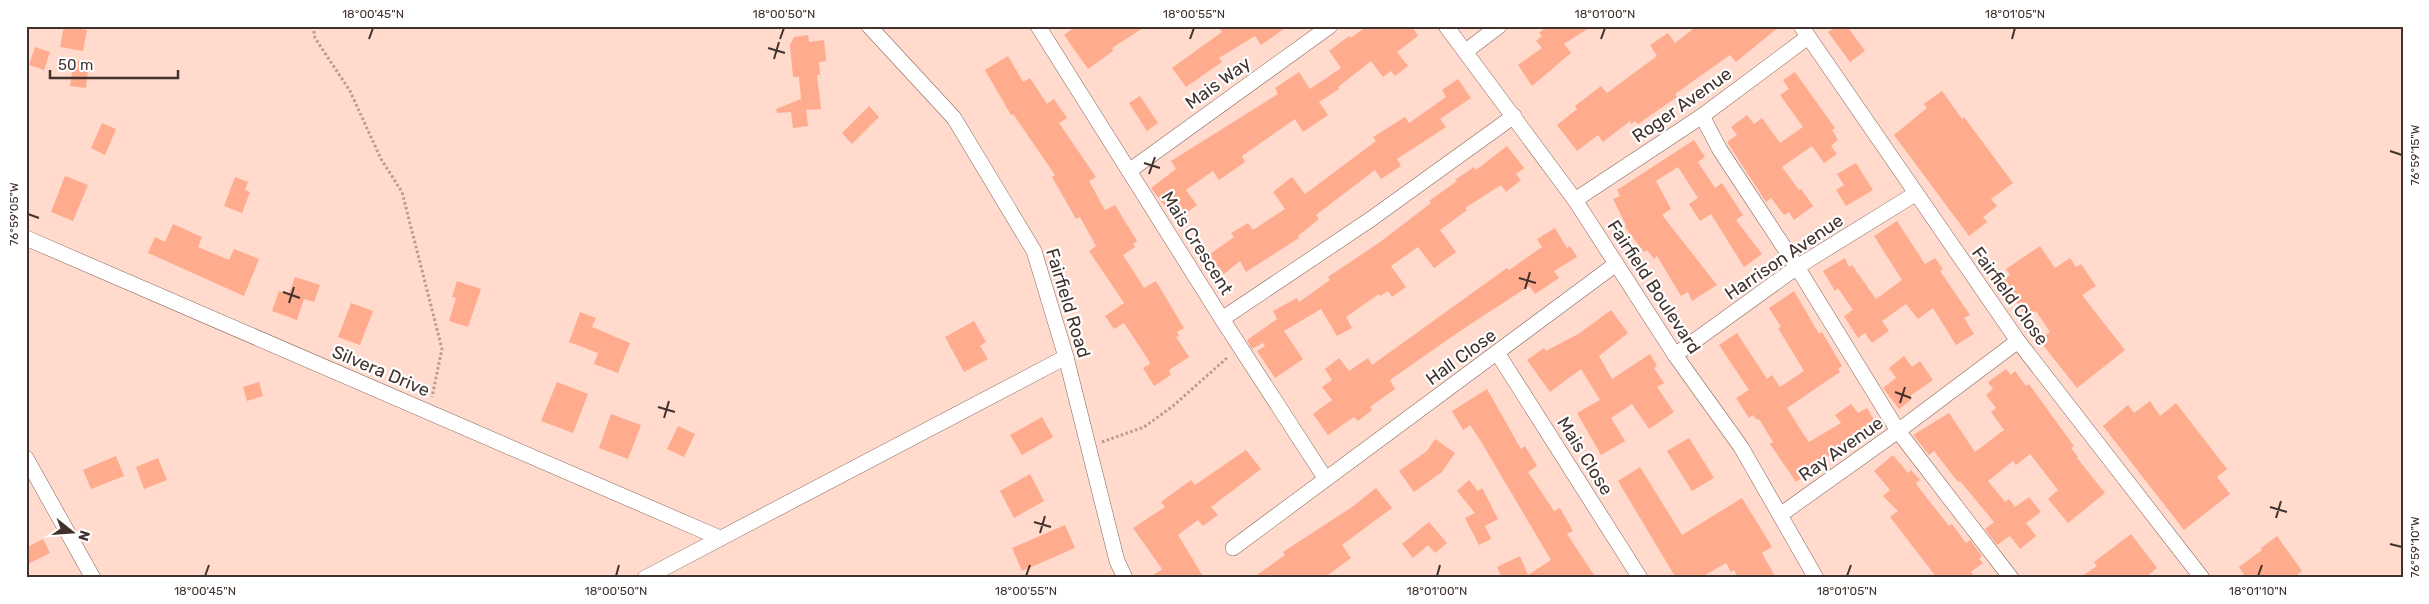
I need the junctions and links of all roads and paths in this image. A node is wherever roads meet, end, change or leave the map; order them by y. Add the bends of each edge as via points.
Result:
1 (313, 26) edge
2 (869, 26) edge
3 (1038, 26) edge
4 (1330, 26) edge
5 (1446, 26) edge
6 (1499, 26) edge
7 (1804, 32) edge
8 (1466, 51) junction
9 (1514, 116) junction
10 (1702, 116) junction
11 (1129, 171) junction
12 (1915, 194) junction
13 (1575, 200) junction
14 (26, 238) edge
15 (1616, 264) junction
16 (1797, 267) junction
17 (1222, 319) junction
18 (2018, 341) junction
19 (1240, 347) junction
20 (1498, 354) junction
21 (1675, 355) junction
22 (1066, 357) junction
23 (428, 412) junction
24 (1898, 431) junction
25 (1088, 448) junction
26 (26, 458) edge
27 (1325, 478) junction
28 (1780, 515) junction
29 (720, 538) junction
30 (1233, 548) dead end
31 (93, 578) edge
32 (645, 578) edge
33 (1125, 578) edge
34 (1640, 578) edge
35 (1816, 578) edge
36 (2011, 578) edge
37 (2202, 578) edge

1 - 23 path via 314,38 350,91 381,159 402,192 442,349
2 - 22 street, Fairfield Road via 954,118 1034,251
3 - 11 street, Mais Crescent
4 - 11 street, Mais Way
5 - 8 street, Fairfield Boulevard
6 - 8 street
7 - 10 street, Roger Avenue
7 - 12 street, Fairfield Close
8 - 9 street, Fairfield Boulevard
9 - 13 street, Fairfield Boulevard
9 - 17 street via 1371,219
10 - 13 street, Roger Avenue
10 - 16 street via 1720,150
11 - 17 street, Mais Crescent
12 - 16 street, Harrison Avenue
12 - 18 street, Fairfield Close
13 - 15 street, Fairfield Boulevard
14 - 23 street, Silvera Drive
15 - 20 street, Hall Close
15 - 21 street, Fairfield Boulevard
16 - 21 street, Harrison Avenue
16 - 24 street
17 - 19 street, Mais Crescent
18 - 24 street, Ray Avenue
18 - 37 street, Fairfield Close
19 - 25 path via 1144,427
19 - 27 street, Mais Crescent
20 - 27 street, Hall Close
20 - 34 street, Mais Close
21 - 28 street, Fairfield Boulevard via 1741,447
22 - 25 street, Fairfield Road
22 - 29 street
23 - 29 street, Silvera Drive
24 - 28 street, Ray Avenue
24 - 36 street
25 - 33 street, Fairfield Road via 1117,561
26 - 31 street
27 - 30 street, Hall Close
28 - 35 street, Fairfield Boulevard
29 - 32 street

